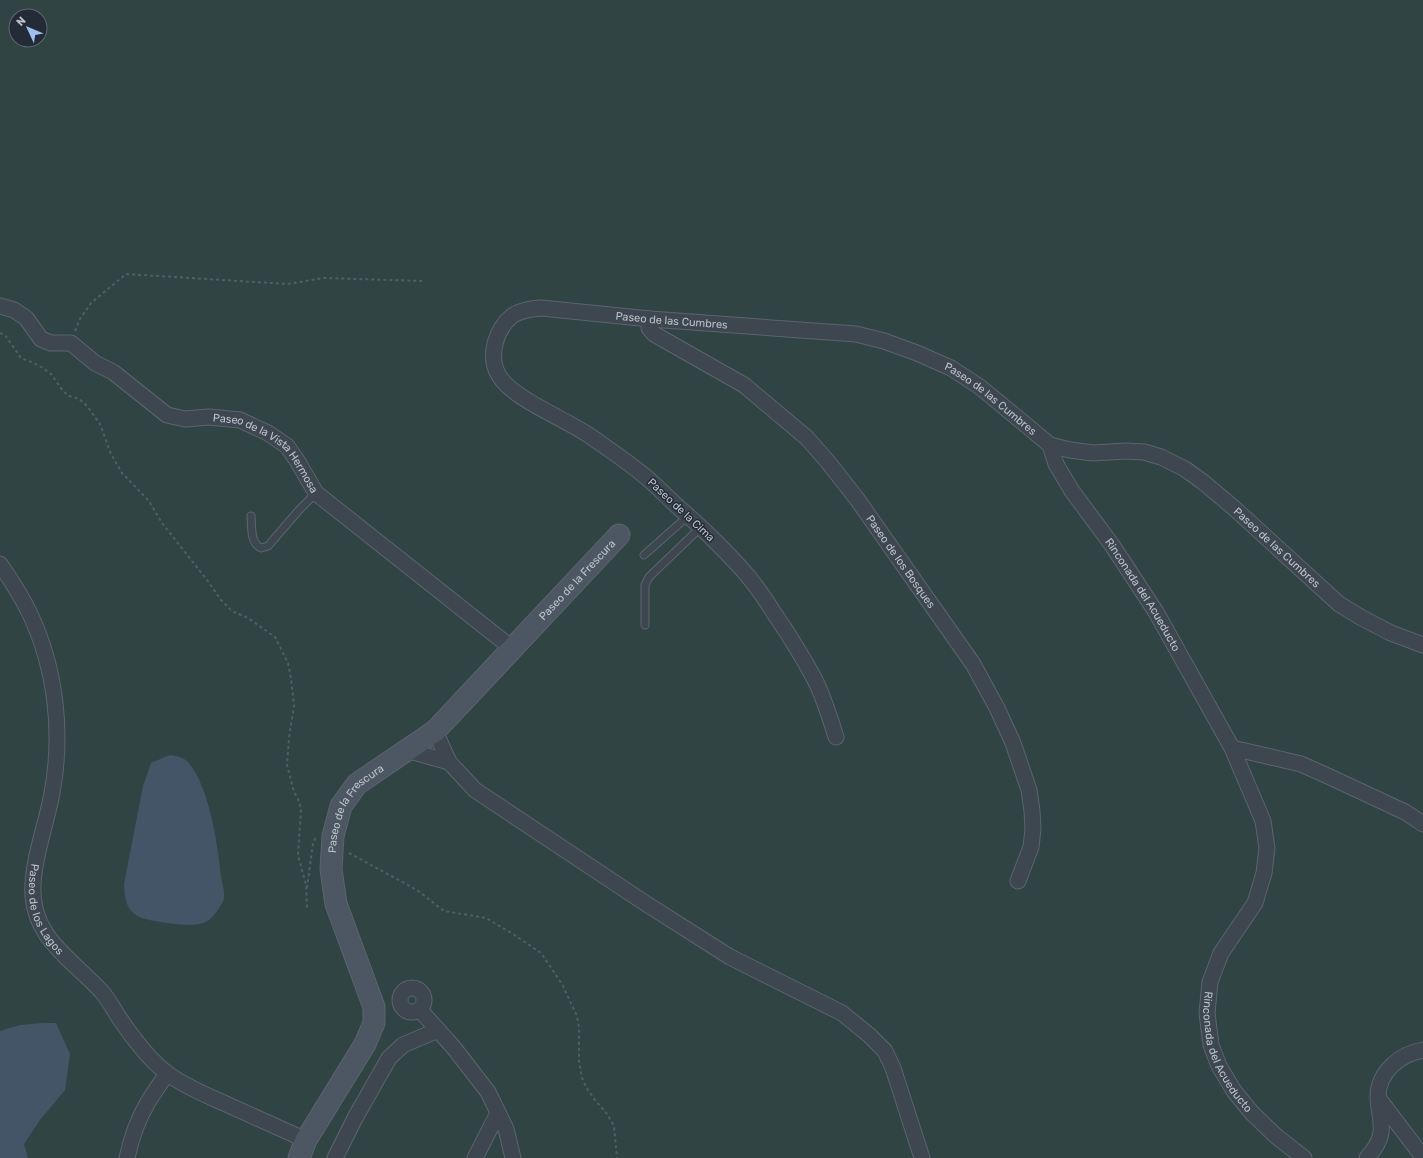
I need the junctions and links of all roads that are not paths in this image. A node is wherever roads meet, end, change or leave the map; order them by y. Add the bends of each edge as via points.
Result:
1 (0, 306) edge
2 (650, 319) junction
3 (502, 328) joint
4 (1050, 446) junction
5 (316, 493) junction
6 (251, 516) dead end
7 (688, 516) junction
8 (700, 527) junction
9 (619, 535) dead end
10 (644, 555) dead end
11 (0, 564) edge
12 (645, 625) dead end
13 (1423, 645) edge
14 (513, 649) junction
15 (435, 731) junction
16 (836, 737) dead end
17 (1232, 748) junction
18 (406, 750) junction
19 (448, 762) junction
20 (1423, 824) edge
21 (1018, 881) dead end
22 (420, 1010) dead end
23 (438, 1030) junction
24 (1423, 1050) edge
25 (167, 1073) junction
26 (1378, 1097) junction
27 (498, 1113) junction
28 (302, 1149) edge
29 (1423, 1157) edge
30 (127, 1158) edge
31 (340, 1158) edge
32 (475, 1158) edge
33 (513, 1158) edge
34 (922, 1158) edge
35 (1304, 1158) edge
36 (1367, 1158) edge

1 - 5 street, Paseo de la Vista Hermosa via 14,310 26,318 41,339 51,343 71,343 168,415 185,419 209,417 240,420 268,433 288,446
2 - 3 street, Paseo de las Cumbres via 541,308 525,310 512,316
2 - 4 street, Paseo de las Cumbres via 856,334 884,341 917,352 951,368 980,387
2 - 21 street, Paseo de los Bosques via 649,328 654,334 744,385 807,438 857,499 974,664 1013,743 1029,790 1032,811 1030,847
3 - 7 street, Paseo de la Cima via 496,339 494,361 505,384 520,396 588,434 642,474
4 - 13 street, Paseo de las Cumbres via 1093,452 1144,452 1161,457 1184,469 1203,482 1339,604 1391,633
4 - 17 street, Rinconada del Acueducto via 1056,464 1072,491 1112,545 1156,612
5 - 6 lane via 268,546 261,548 253,540
5 - 14 street, Paseo de la Vista Hermosa
7 - 8 street, Paseo de la Cima
7 - 10 lane
8 - 12 lane via 649,577 645,585
8 - 16 street, Paseo de la Cima via 741,568 793,641 828,710
9 - 14 street, Paseo de la Frescura
11 - 25 street, Paseo de los Lagos via 30,614 49,668 55,696 58,729 55,768 33,886 34,905 52,943 102,992 134,1038
14 - 15 street, Paseo de la Frescura
15 - 18 street, Paseo de la Frescura
15 - 19 street
17 - 20 street via 1301,764 1404,812
17 - 35 street, Rinconada del Acueducto via 1263,821 1267,848 1264,873 1255,903 1221,953 1210,982 1207,1013 1211,1045 1219,1066 1234,1091 1252,1113 1277,1138
18 - 19 street
18 - 28 street, Paseo de la Frescura via 357,784 341,806 332,840 331,870 336,904 374,1007 374,1023 365,1044
19 - 34 street via 475,790 645,903 730,957 842,1013 869,1035 885,1051
22 - 23 street
23 - 27 street via 488,1092
23 - 31 street via 403,1045 389,1058 355,1118
24 - 26 street via 1408,1054 1388,1069 1380,1080
25 - 28 street, Paseo de los Lagos
25 - 30 street via 147,1103
26 - 29 street
26 - 36 street via 1381,1137
27 - 32 street
27 - 33 street via 506,1129

